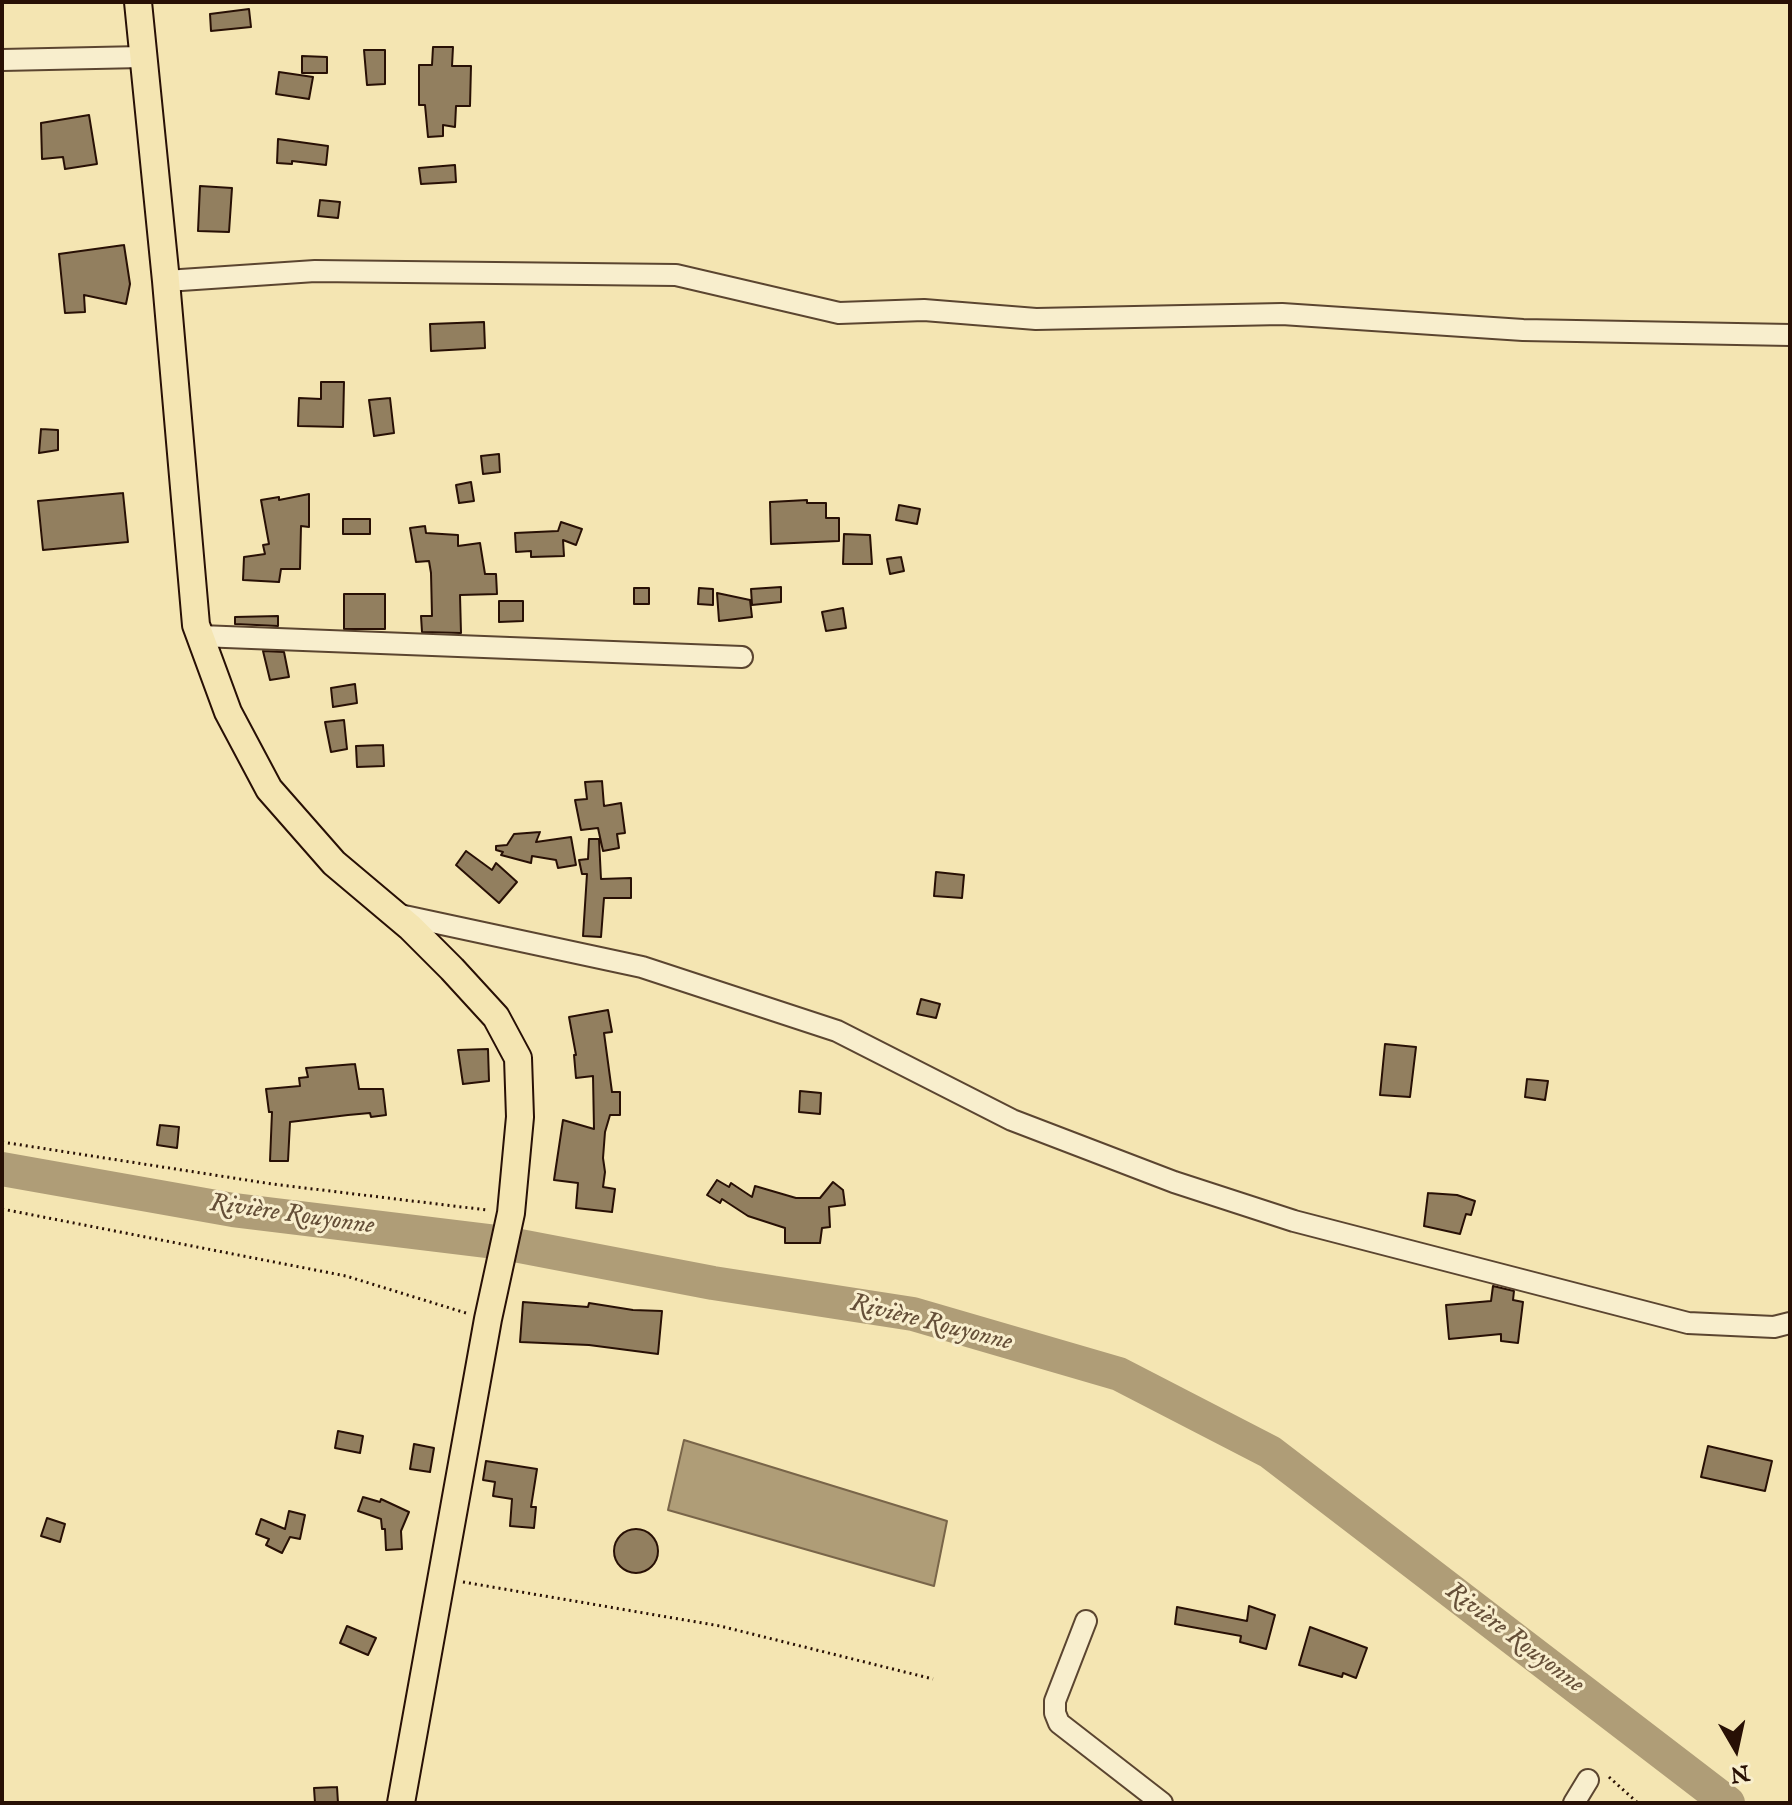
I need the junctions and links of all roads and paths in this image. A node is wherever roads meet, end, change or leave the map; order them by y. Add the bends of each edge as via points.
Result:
1 (138, 2) edge
2 (142, 57) junction
3 (2, 60) edge
4 (166, 281) junction
5 (1790, 335) edge
6 (200, 636) junction
7 (742, 657) dead end
8 (395, 914) junction
9 (2, 1142) edge
10 (2, 1209) edge
11 (511, 1213) junction
12 (488, 1319) junction
13 (1790, 1323) edge
14 (443, 1579) junction
15 (1086, 1621) dead end
16 (933, 1679) dead end
17 (1588, 1780) joint
18 (401, 1803) edge
19 (1162, 1803) edge
20 (1574, 1803) edge
21 (1638, 1803) edge

1 - 2 main road
2 - 3 street
2 - 4 main road
4 - 5 street via 315,271 676,275 839,313 924,310 1036,319 1282,314 1523,330
4 - 6 main road
6 - 7 street
6 - 8 main road via 228,712 269,789 334,863
8 - 11 main road via 496,1017 518,1058 520,1117
8 - 13 street via 642,967 837,1031 1012,1120 1294,1221 1688,1323
9 - 11 path via 272,1184
10 - 12 path via 346,1276
11 - 12 main road
12 - 14 main road
14 - 16 path via 720,1626
14 - 18 main road
15 - 19 street via 1055,1701 1059,1723
17 - 20 street
17 - 21 path via 1599,1774 1611,1777

